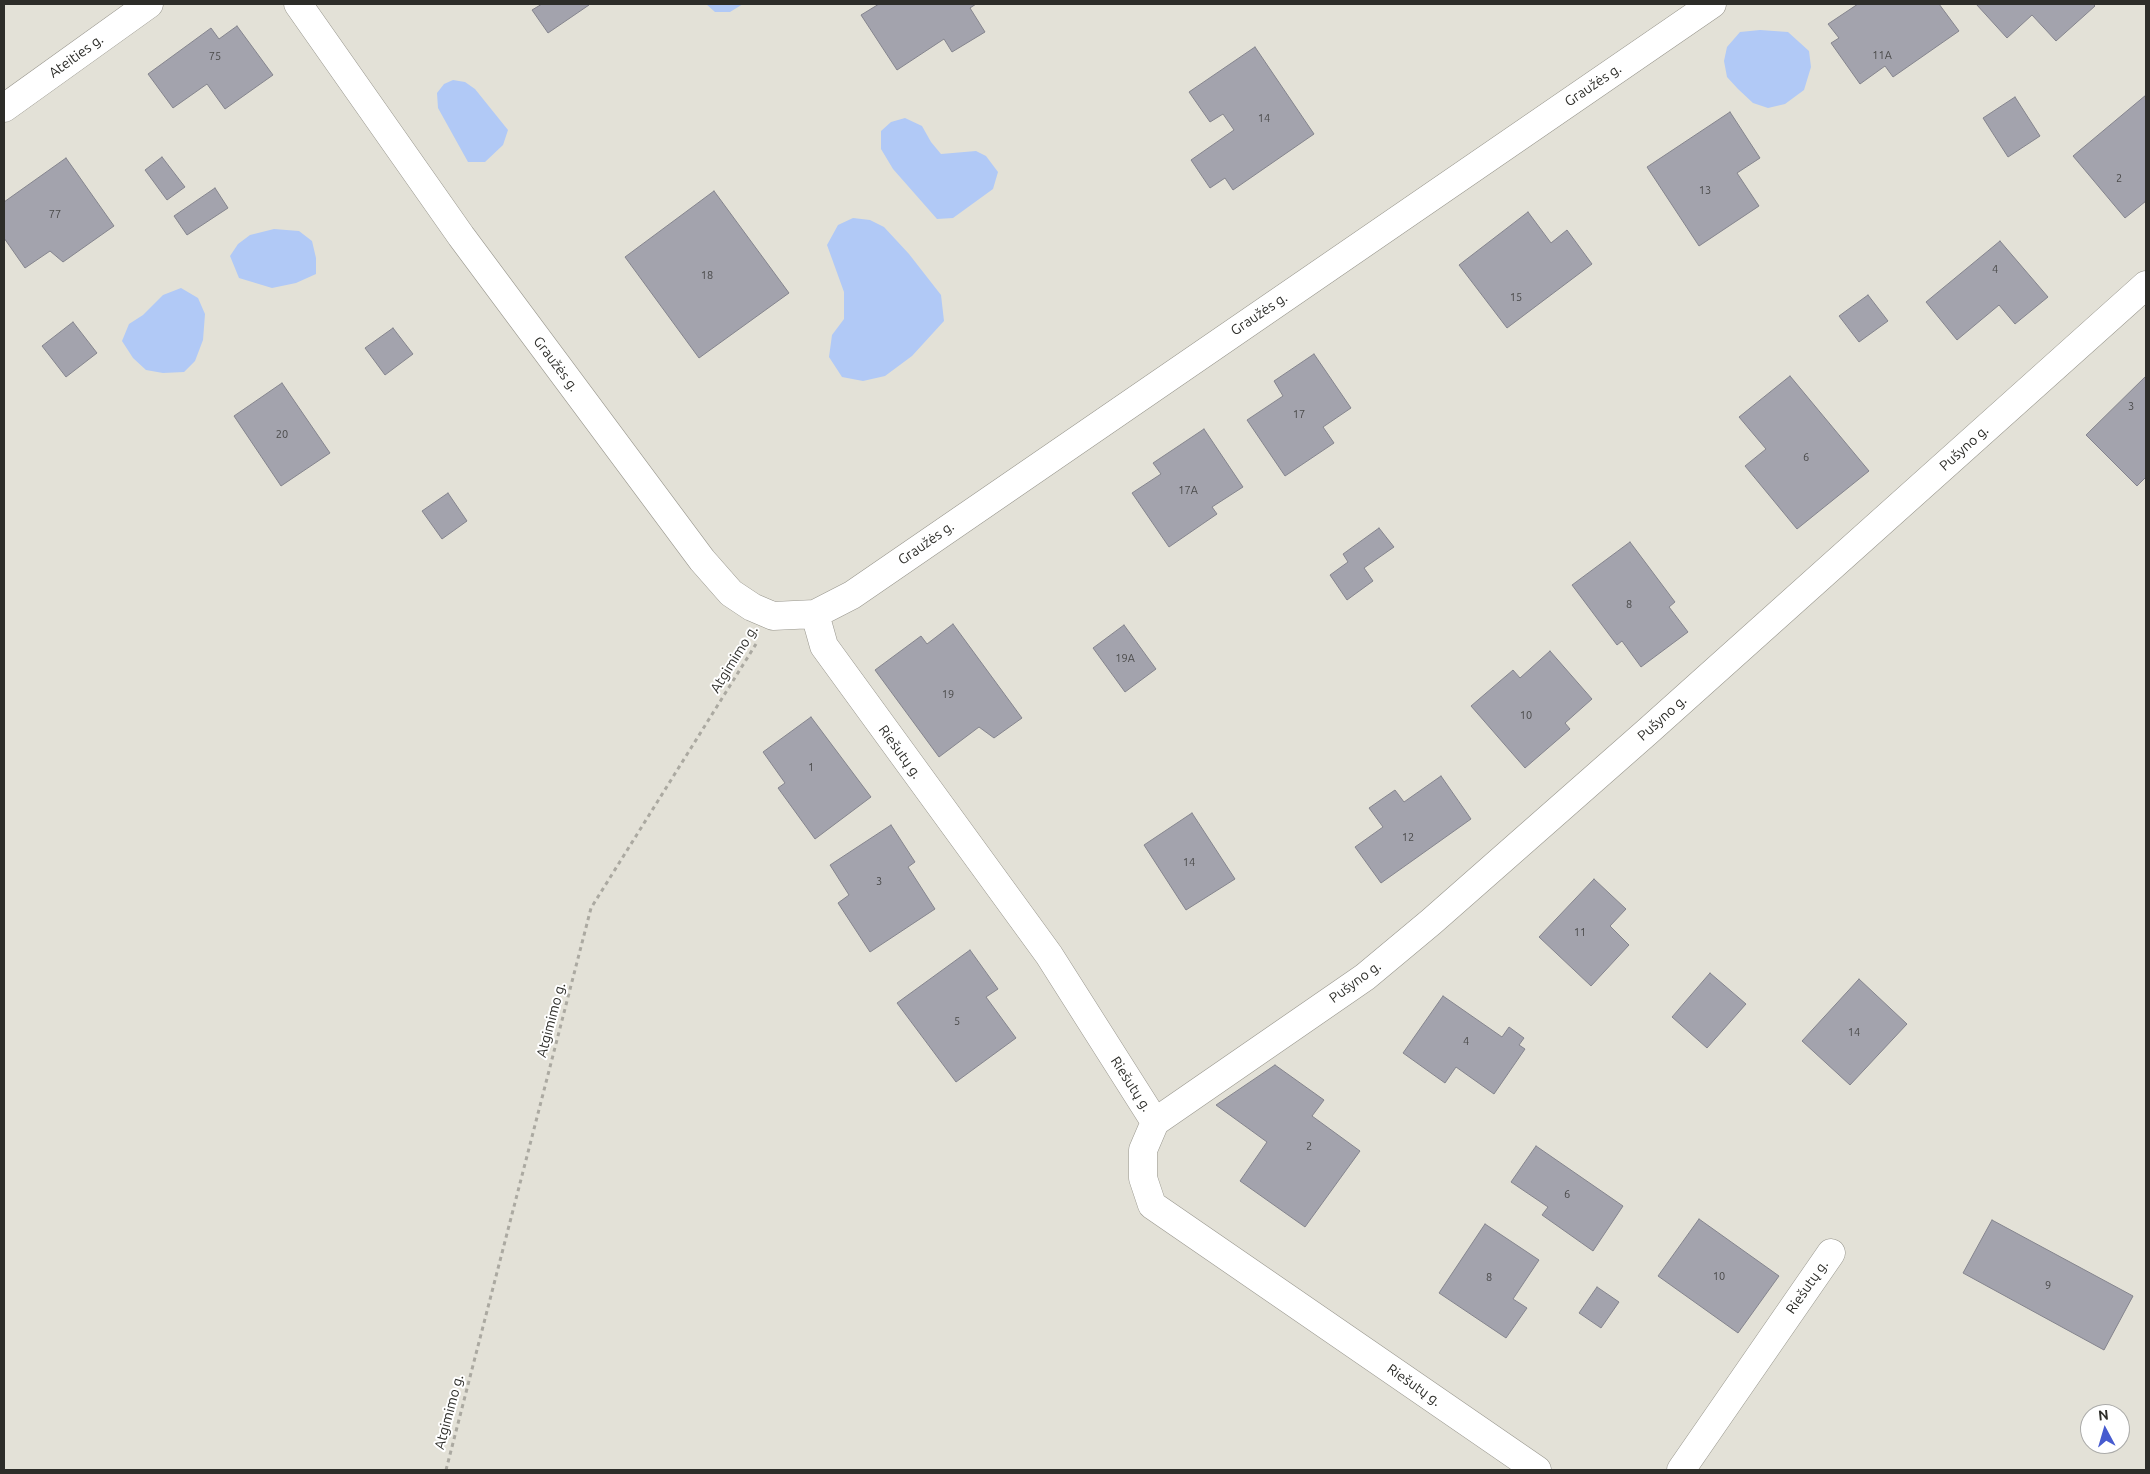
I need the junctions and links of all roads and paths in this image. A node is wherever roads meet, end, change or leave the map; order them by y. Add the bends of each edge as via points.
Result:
1 (149, 4) edge
2 (298, 4) edge
3 (1712, 4) edge
4 (4, 108) edge
5 (2146, 285) edge
6 (815, 614) junction
7 (774, 616) junction
8 (1155, 1122) junction
9 (1831, 1253) dead end
10 (446, 1470) edge
11 (1537, 1470) edge
12 (1681, 1470) edge

1 - 4 street, Ateities g.
2 - 7 street, Graužės g. via 461,236 702,560 731,593
3 - 6 street, Graužės g. via 852,595
5 - 8 street, Pušyno g. via 1431,922 1365,977
6 - 7 street, Graužės g.
6 - 8 street, Riešutų g. via 824,646 1049,955
7 - 10 path, Atgimimo g. via 591,908
8 - 11 street, Riešutų g. via 1144,1150 1143,1178 1152,1205
9 - 12 street, Riešutų g.

